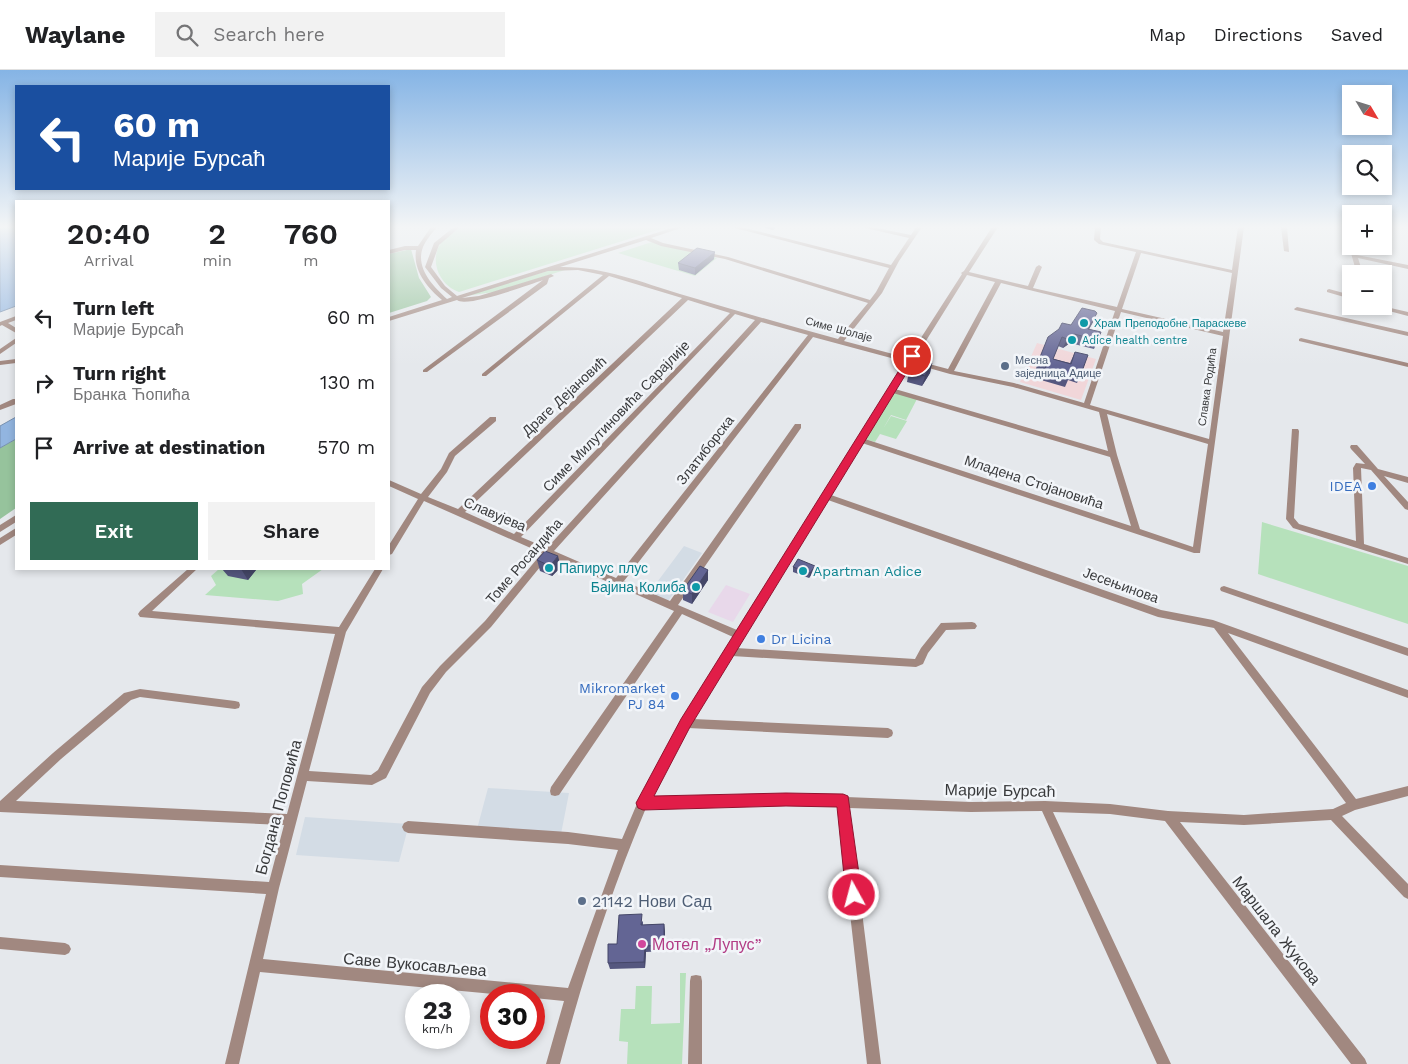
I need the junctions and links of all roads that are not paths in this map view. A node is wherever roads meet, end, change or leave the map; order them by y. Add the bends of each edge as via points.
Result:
1 (423, 273) edge
2 (433, 273) edge
3 (546, 273) edge
4 (547, 273) edge
5 (605, 273) edge
6 (776, 273) edge
7 (890, 273) edge
8 (964, 273) edge
9 (966, 273) edge
10 (1036, 273) edge
11 (1131, 273) edge
12 (1235, 273) edge
13 (608, 274) junction
14 (999, 281) junction
15 (1030, 288) junction
16 (1329, 291) dead end
17 (687, 297) junction
18 (1342, 297) edge
19 (451, 299) junction
20 (872, 302) junction
21 (1119, 309) junction
22 (1297, 309) dead end
23 (1392, 310) edge
24 (734, 312) junction
25 (1408, 314) edge
26 (15, 318) edge
27 (390, 319) edge
28 (760, 320) junction
29 (2, 323) edge
30 (15, 330) edge
31 (812, 334) junction
32 (1408, 334) edge
33 (1226, 336) junction
34 (1301, 340) dead end
35 (15, 341) edge
36 (840, 341) junction
37 (0, 352) edge
38 (910, 360) junction
39 (15, 361) edge
40 (0, 363) edge
41 (1408, 365) edge
42 (425, 371) dead end
43 (950, 372) junction
44 (484, 375) dead end
45 (891, 390) junction
46 (15, 401) edge
47 (1086, 406) junction
48 (0, 408) edge
49 (1103, 412) junction
50 (493, 419) dead end
51 (798, 426) dead end
52 (1295, 431) dead end
53 (861, 440) junction
54 (1211, 442) junction
55 (1354, 448) dead end
56 (1112, 455) junction
57 (1374, 469) junction
58 (1408, 480) edge
59 (390, 483) edge
60 (826, 496) junction
61 (422, 498) junction
62 (1408, 507) edge
63 (459, 513) junction
64 (15, 519) edge
65 (0, 529) edge
66 (1136, 529) junction
67 (15, 532) edge
68 (515, 538) junction
69 (0, 542) edge
70 (1360, 545) junction
71 (390, 550) edge
72 (1197, 551) joint
73 (548, 552) junction
74 (1408, 561) edge
75 (192, 570) edge
76 (378, 570) edge
77 (618, 582) junction
78 (1224, 589) dead end
79 (676, 608) junction
80 (972, 626) dead end
81 (1218, 626) junction
82 (341, 631) junction
83 (739, 635) junction
84 (729, 652) junction
85 (1408, 652) edge
86 (1408, 694) edge
87 (235, 705) dead end
88 (685, 723) junction
89 (888, 733) dead end
90 (304, 776) junction
91 (555, 791) dead end
92 (1408, 791) edge
93 (843, 801) junction
94 (643, 803) junction
95 (1354, 805) junction
96 (1045, 806) junction
97 (2, 807) edge
98 (1333, 814) junction
99 (1168, 816) junction
100 (292, 820) junction
101 (408, 827) dead end
102 (625, 845) junction
103 (0, 871) edge
104 (273, 888) junction
105 (1408, 893) edge
106 (0, 943) edge
107 (65, 949) dead end
108 (255, 965) junction
109 (696, 981) dead end
110 (572, 995) junction
111 (232, 1064) edge
112 (554, 1064) edge
113 (695, 1064) edge
114 (874, 1064) edge
115 (1164, 1064) edge
116 (1360, 1064) edge

1 - 19 street via 429,286
2 - 19 street
3 - 19 street
4 - 42 street via 545,283
5 - 13 street, Симе Шолаје
6 - 20 street
7 - 20 street
8 - 38 street
9 - 14 street
10 - 15 street
11 - 21 street
12 - 33 street, Славка Родића
13 - 17 street, Симе Шолаје
13 - 44 street
14 - 15 street
14 - 43 street
15 - 21 street
16 - 18 street
17 - 24 street, Симе Шолаје
17 - 63 street, Драге Дејановић
19 - 27 street
20 - 36 street
21 - 33 street
21 - 47 street
22 - 32 street
23 - 25 street
24 - 28 street, Симе Шолаје
24 - 68 street, Симе Милутиновића Сарајлије
26 - 29 street
28 - 31 street, Симе Шолаје
28 - 73 street, Томе Росандића
29 - 30 street
31 - 36 street, Симе Шолаје
31 - 77 street, Златиборска
33 - 54 street, Славка Родића
34 - 41 street
35 - 37 street
36 - 38 street, Симе Шолаје
38 - 43 street, Симе Шолаје
38 - 45 street
39 - 40 street
43 - 47 street, Симе Шолаје
45 - 53 street
45 - 56 street
46 - 48 street
47 - 49 street, Симе Шолаје
49 - 54 street, Симе Шолаје
49 - 56 street
50 - 61 street via 452,455
51 - 79 street
52 - 70 street via 1290,519 1296,526
53 - 60 street
53 - 66 street, Младена Стојановића
54 - 72 street, Славка Родића
55 - 57 street
56 - 66 street
57 - 58 street
57 - 62 street
57 - 70 street via 1359,465 1357,468
59 - 61 street, Славујева
60 - 81 street, Јесењинова via 1161,614
60 - 83 street
61 - 63 street, Славујева
61 - 71 street
63 - 68 street, Славујева
64 - 65 street
66 - 72 street, Младена Стојановића
67 - 69 street
68 - 73 street, Славујева
70 - 74 street
73 - 77 street, Славујева
73 - 90 street, Томе Росандића via 488,624 426,690 382,774 372,780
75 - 82 street via 142,614
76 - 82 street, Богдана Поповића
77 - 79 street, Славујева
78 - 85 street
79 - 83 street, Славујева
79 - 91 street
80 - 84 street via 944,626 916,663
81 - 86 street, Јесењинова
81 - 95 street
82 - 90 street, Богдана Поповића
83 - 84 street
84 - 88 street
87 - 97 street via 140,693 128,696
88 - 89 street
88 - 94 street
90 - 100 street, Богдана Поповића
92 - 95 street, Марије Бурсаћ
93 - 94 street, Марије Бурсаћ
93 - 96 street, Марије Бурсаћ via 971,807
93 - 114 street
94 - 102 street
95 - 98 street, Марије Бурсаћ
96 - 99 street, Марије Бурсаћ
96 - 115 street
97 - 100 street
98 - 99 street, Марије Бурсаћ via 1244,820
98 - 105 street
99 - 116 street, Маршала Жукова
100 - 104 street, Богдана Поповића
101 - 102 street
102 - 110 street
103 - 104 street
104 - 108 street, Богдана Поповића
106 - 107 street
108 - 110 street, Саве Вукосављева
108 - 111 street, Богдана Поповића
109 - 113 street
110 - 112 street

